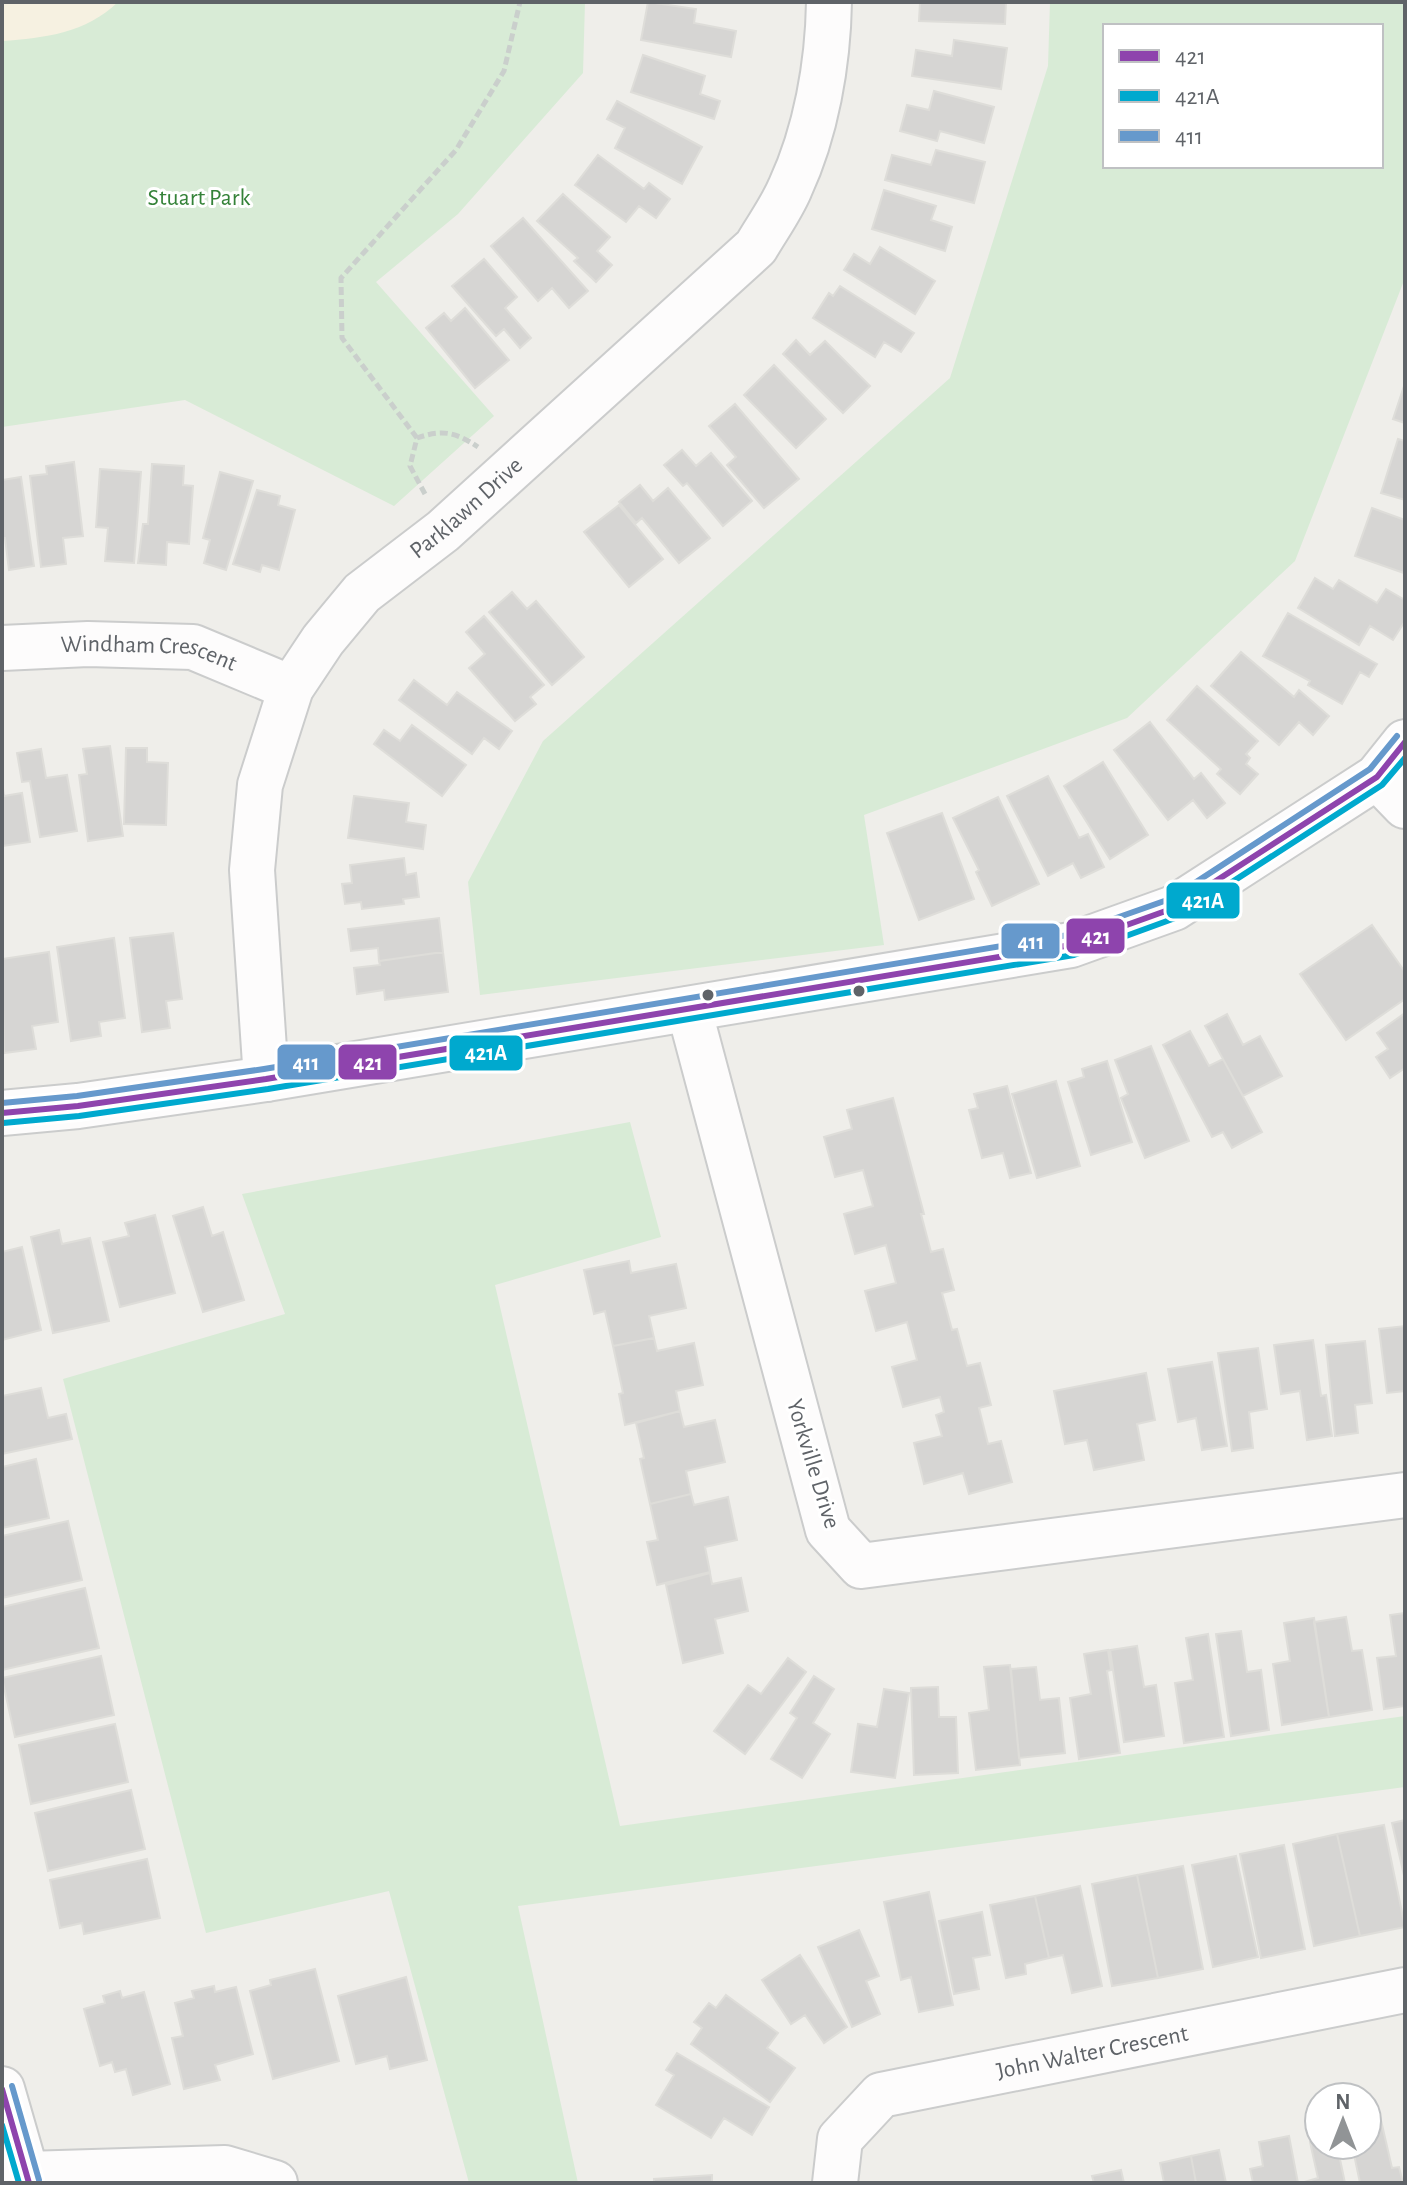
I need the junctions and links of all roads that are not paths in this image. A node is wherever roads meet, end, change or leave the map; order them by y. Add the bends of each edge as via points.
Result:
1 (829, 2) edge
2 (2, 648) edge
3 (291, 688) junction
4 (1405, 742) edge
5 (1391, 792) edge
6 (689, 1009) junction
7 (266, 1079) junction
8 (2, 1113) edge
9 (1405, 1495) edge
10 (1405, 1990) edge
11 (2, 2089) edge
12 (19, 2179) edge
13 (275, 2183) edge
14 (835, 2183) edge

1 - 3 street, Parklawn Drive via 815,116 790,188 756,247 443,531 362,593
2 - 3 street, Windham Crescent via 193,647
3 - 7 street, Parklawn Drive via 260,785 252,870
4 - 5 street
5 - 6 street via 1174,908 1071,945
6 - 7 street
6 - 9 street, Yorkville Drive via 828,1530 861,1566
7 - 8 street
10 - 14 street, John Walter Crescent via 881,2095 840,2139
11 - 12 street
12 - 13 street via 225,2168

